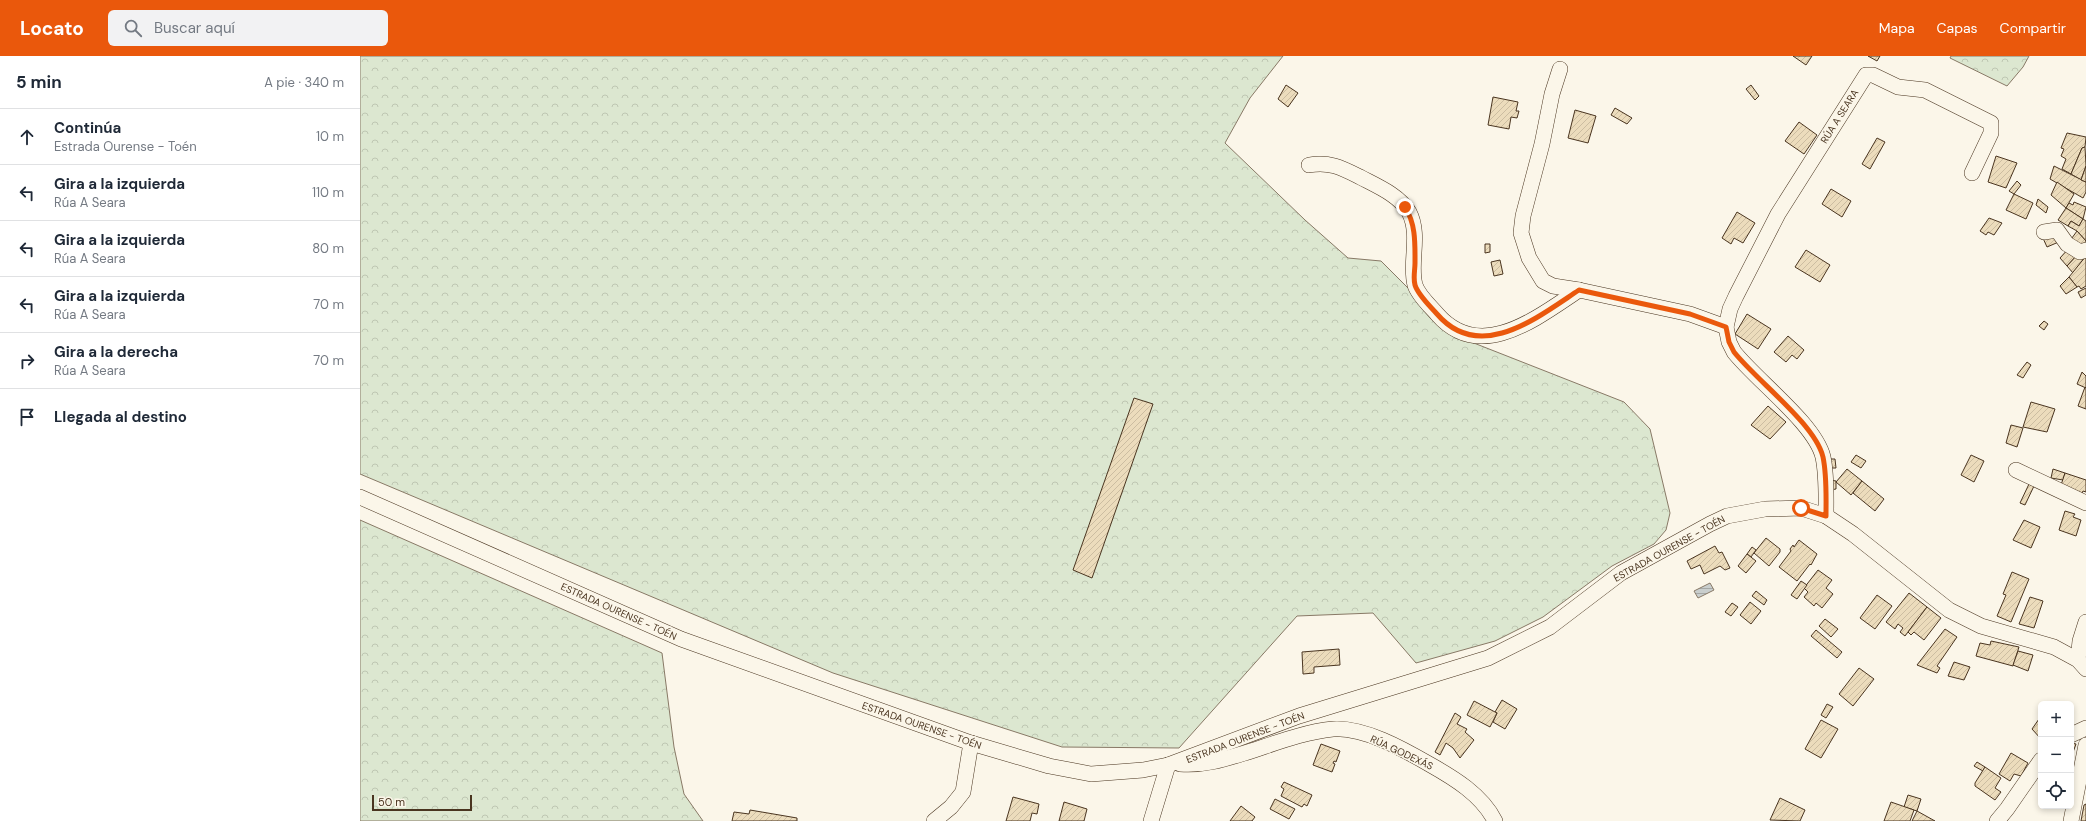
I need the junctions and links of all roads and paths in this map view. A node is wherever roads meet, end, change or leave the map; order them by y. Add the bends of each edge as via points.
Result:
1 (1560, 69) dead end
2 (1309, 165) dead end
3 (1972, 173) dead end
4 (2044, 232) dead end
5 (2086, 250) edge
6 (1579, 290) junction
7 (1726, 327) junction
8 (2016, 470) dead end
9 (360, 497) edge
10 (2086, 503) edge
11 (1826, 516) junction
12 (2086, 622) edge
13 (2082, 664) edge
14 (2086, 728) edge
15 (2074, 734) edge
16 (971, 743) junction
17 (2086, 745) edge
18 (2038, 764) edge
19 (1171, 765) junction
20 (934, 821) edge
21 (1151, 821) edge
22 (1494, 821) edge
23 (1997, 821) edge
24 (2071, 821) edge

1 - 6 street via 1523,216 1522,233 1529,258 1542,281 1553,286
2 - 6 street via 1336,165 1382,188 1405,207 1413,226 1415,286 1439,316 1457,331 1484,336 1511,331
3 - 7 street, RÚA A SEARA via 1990,133 1991,123 1925,90 1898,88 1873,75 1866,76 1778,214 1730,309
4 - 5 street via 2057,230 2072,248 2080,252
6 - 7 street via 1690,314
7 - 11 street, RÚA A SEARA via 1734,352 1794,414 1820,448 1824,466
8 - 10 street
9 - 16 street, ESTRADA OURENSE - TOÉN via 681,639
11 - 13 street, ESTRADA OURENSE - TOÉN via 1853,534 1933,598 1966,620 2054,646
11 - 19 street, ESTRADA OURENSE - TOÉN via 1801,508 1788,507 1727,516 1621,573 1550,627 1488,658 1299,716
12 - 13 street via 2080,641
14 - 15 street
16 - 19 street, ESTRADA OURENSE - TOÉN via 1049,766 1090,774
16 - 20 street via 963,792 951,807
17 - 24 street
18 - 23 street
19 - 21 street
19 - 22 street, RÚA GODEXÁS via 1208,764 1305,734 1334,729 1346,730 1385,742 1442,771 1478,798

